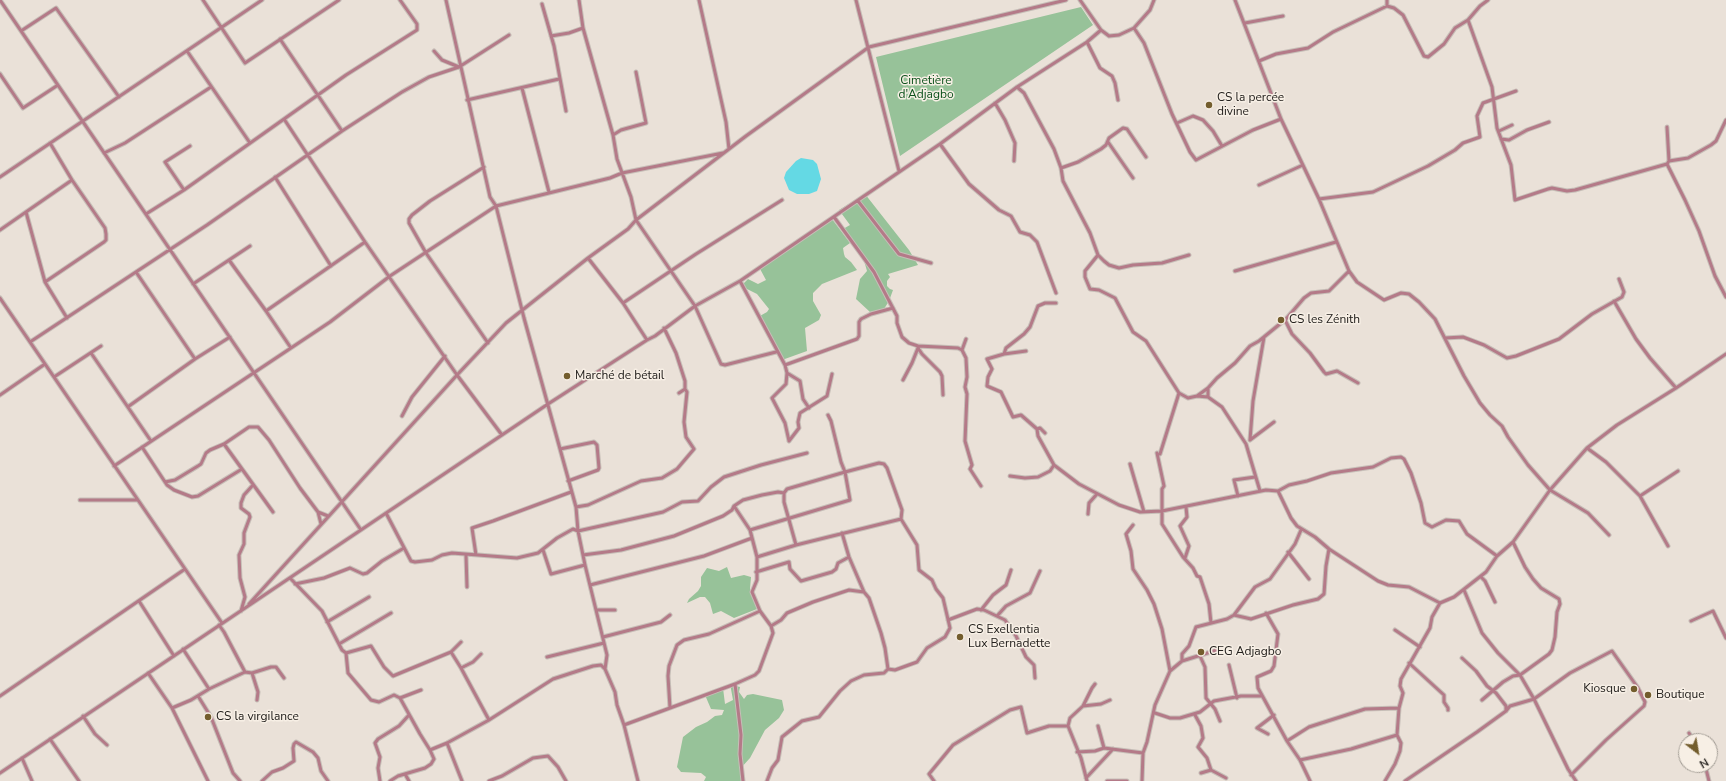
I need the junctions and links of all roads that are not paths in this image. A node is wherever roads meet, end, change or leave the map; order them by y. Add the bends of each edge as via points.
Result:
1 (0, 0) edge
2 (203, 0) edge
3 (262, 0) edge
4 (339, 0) edge
5 (400, 0) edge
6 (446, 0) edge
7 (579, 0) edge
8 (699, 0) edge
9 (856, 0) edge
10 (1066, 0) edge
11 (1080, 0) edge
12 (1154, 0) edge
13 (1235, 0) edge
14 (1387, 0) edge
15 (1488, 0) edge
16 (256, 2) edge
17 (542, 4) dead end
18 (1387, 6) junction
19 (1283, 16) dead end
20 (1468, 20) junction
21 (1245, 23) junction
22 (222, 27) junction
23 (583, 28) junction
24 (1134, 28) junction
25 (1101, 30) junction
26 (21, 31) junction
27 (509, 35) dead end
28 (551, 36) junction
29 (280, 39) junction
30 (1088, 42) junction
31 (869, 48) junction
32 (187, 51) junction
33 (434, 51) dead end
34 (1259, 61) junction
35 (460, 66) junction
36 (636, 72) dead end
37 (0, 74) edge
38 (559, 79) junction
39 (58, 85) junction
40 (211, 87) junction
41 (1017, 87) junction
42 (522, 88) junction
43 (1516, 91) dead end
44 (318, 95) junction
45 (119, 97) junction
46 (1492, 99) junction
47 (467, 100) junction
48 (1118, 100) dead end
49 (995, 104) junction
50 (566, 111) dead end
51 (284, 119) junction
52 (1281, 119) junction
53 (1726, 120) edge
54 (83, 121) junction
55 (1549, 122) dead end
56 (1177, 123) junction
57 (1512, 125) dead end
58 (1667, 127) dead end
59 (342, 131) junction
60 (1498, 131) junction
61 (613, 135) junction
62 (1501, 139) junction
63 (1108, 142) junction
64 (250, 143) junction
65 (50, 144) junction
66 (940, 144) junction
67 (190, 146) dead end
68 (1222, 146) junction
69 (729, 149) junction
70 (725, 152) junction
71 (104, 153) junction
72 (308, 154) junction
73 (1146, 157) dead end
74 (1014, 161) dead end
75 (1668, 163) junction
76 (1303, 165) junction
77 (484, 167) junction
78 (1061, 168) junction
79 (899, 171) junction
80 (622, 173) junction
81 (0, 177) edge
82 (275, 177) junction
83 (1133, 178) dead end
84 (72, 180) junction
85 (1259, 185) dead end
86 (184, 190) junction
87 (549, 192) junction
88 (1319, 199) junction
89 (782, 200) dead end
90 (858, 201) junction
91 (496, 206) junction
92 (26, 212) junction
93 (146, 214) junction
94 (834, 217) junction
95 (636, 220) junction
96 (0, 230) edge
97 (365, 242) junction
98 (1336, 242) junction
99 (250, 246) dead end
100 (170, 249) junction
101 (426, 253) junction
102 (1098, 255) junction
103 (1189, 256) dead end
104 (588, 258) junction
105 (229, 260) junction
106 (931, 263) dead end
107 (331, 266) junction
108 (672, 270) junction
109 (1235, 271) dead end
110 (1349, 271) junction
111 (136, 272) junction
112 (390, 276) junction
113 (1619, 279) dead end
114 (740, 281) junction
115 (45, 282) junction
116 (193, 284) junction
117 (1056, 293) dead end
118 (1726, 296) edge
119 (0, 298) edge
120 (1614, 302) junction
121 (1056, 303) dead end
122 (623, 304) junction
123 (695, 306) junction
124 (894, 308) junction
125 (266, 311) junction
126 (522, 311) junction
127 (67, 318) junction
128 (1285, 320) junction
129 (664, 328) junction
130 (230, 337) junction
131 (1264, 337) junction
132 (1445, 338) junction
133 (966, 339) dead end
134 (647, 340) junction
135 (30, 342) junction
136 (488, 343) junction
137 (101, 346) dead end
138 (918, 347) junction
139 (290, 348) junction
140 (962, 350) junction
141 (776, 352) junction
142 (1026, 352) dead end
143 (91, 353) junction
144 (1004, 354) junction
145 (1726, 354) edge
146 (445, 356) junction
147 (195, 359) junction
148 (45, 364) junction
149 (784, 365) junction
150 (254, 372) junction
151 (787, 373) junction
152 (832, 374) dead end
153 (457, 375) junction
154 (54, 377) junction
155 (903, 380) dead end
156 (1358, 383) dead end
157 (1208, 388) junction
158 (1676, 388) junction
159 (685, 389) junction
160 (679, 393) dead end
161 (1179, 394) junction
162 (0, 395) edge
163 (943, 395) dead end
164 (1197, 396) junction
165 (1208, 397) junction
166 (548, 404) junction
167 (129, 406) junction
168 (810, 408) junction
169 (828, 415) dead end
170 (402, 416) dead end
171 (1274, 422) dead end
172 (1037, 429) junction
173 (1045, 433) dead end
174 (502, 435) junction
175 (1250, 440) junction
176 (151, 441) junction
177 (224, 444) junction
178 (1246, 444) junction
179 (142, 447) junction
180 (1587, 448) junction
181 (560, 450) junction
182 (807, 453) dead end
183 (1130, 464) dead end
184 (1054, 465) junction
185 (114, 466) junction
186 (242, 469) junction
187 (1678, 471) dead end
188 (845, 472) junction
189 (1010, 476) dead end
190 (1255, 477) junction
191 (568, 481) junction
192 (165, 482) junction
193 (253, 485) junction
194 (981, 486) dead end
195 (1550, 490) junction
196 (1260, 491) junction
197 (1278, 491) junction
198 (571, 492) junction
199 (784, 493) junction
200 (1097, 494) junction
201 (1238, 496) junction
202 (1640, 496) junction
203 (80, 500) dead end
204 (137, 500) junction
205 (342, 501) junction
206 (734, 506) junction
207 (576, 507) junction
208 (1186, 507) junction
209 (1162, 511) junction
210 (273, 512) dead end
211 (318, 512) junction
212 (1144, 512) junction
213 (386, 513) junction
214 (1088, 514) dead end
215 (328, 516) junction
216 (788, 518) junction
217 (901, 519) junction
218 (321, 524) junction
219 (1133, 526) dead end
220 (361, 530) junction
221 (750, 530) junction
222 (1301, 530) junction
223 (578, 531) junction
224 (842, 533) junction
225 (1609, 535) dead end
226 (752, 538) junction
227 (1513, 542) junction
228 (796, 545) junction
229 (1668, 546) dead end
230 (404, 548) junction
231 (1329, 549) junction
232 (543, 550) junction
233 (1288, 552) junction
234 (466, 555) junction
235 (476, 555) junction
236 (583, 555) junction
237 (1497, 556) junction
238 (757, 557) junction
239 (849, 557) junction
240 (1185, 558) junction
241 (585, 565) junction
242 (185, 569) junction
243 (1011, 570) dead end
244 (1040, 571) dead end
245 (756, 572) junction
246 (1481, 577) junction
247 (290, 578) junction
248 (1309, 579) dead end
249 (295, 584) junction
250 (590, 584) junction
251 (467, 587) dead end
252 (1464, 590) junction
253 (864, 592) junction
254 (369, 597) dead end
255 (139, 601) junction
256 (1495, 602) dead end
257 (1440, 603) junction
258 (246, 607) junction
259 (596, 610) junction
260 (615, 610) dead end
261 (981, 610) junction
262 (241, 611) junction
263 (760, 611) junction
264 (390, 612) dead end
265 (1266, 613) junction
266 (670, 615) dead end
267 (1234, 615) junction
268 (997, 616) junction
269 (948, 620) junction
270 (1691, 621) dead end
271 (328, 622) junction
272 (1211, 623) junction
273 (220, 624) junction
274 (771, 626) junction
275 (1394, 630) dead end
276 (603, 637) junction
277 (1726, 638) edge
278 (461, 642) dead end
279 (604, 643) junction
280 (339, 644) junction
281 (1420, 647) junction
282 (183, 649) junction
283 (1217, 650) dead end
284 (451, 652) junction
285 (346, 653) junction
286 (481, 654) dead end
287 (174, 656) junction
288 (1200, 656) junction
289 (547, 657) dead end
290 (1462, 658) dead end
291 (1182, 661) junction
292 (1409, 663) junction
293 (1229, 665) dead end
294 (461, 668) junction
295 (606, 669) junction
296 (888, 669) junction
297 (1170, 671) junction
298 (245, 672) junction
299 (148, 673) junction
300 (252, 673) junction
301 (1520, 675) junction
302 (284, 678) dead end
303 (1035, 678) dead end
304 (735, 684) junction
305 (1095, 684) dead end
306 (209, 689) junction
307 (421, 690) dead end
308 (1491, 690) junction
309 (0, 696) edge
310 (198, 696) junction
311 (1263, 696) junction
312 (400, 698) junction
313 (1237, 698) junction
314 (1534, 699) junction
315 (257, 700) dead end
316 (1110, 700) dead end
317 (1482, 700) dead end
318 (1210, 704) junction
319 (1083, 706) junction
320 (172, 708) junction
321 (670, 708) junction
322 (1399, 708) junction
323 (1448, 710) dead end
324 (1506, 711) junction
325 (1155, 713) junction
326 (409, 715) junction
327 (1194, 715) junction
328 (1274, 715) junction
329 (83, 716) junction
330 (489, 720) junction
331 (1220, 721) dead end
332 (624, 725) junction
333 (1068, 726) junction
334 (1098, 726) dead end
335 (1268, 734) dead end
336 (1397, 735) junction
337 (50, 739) junction
338 (1287, 741) junction
339 (447, 744) junction
340 (107, 745) dead end
341 (1104, 748) junction
342 (1113, 749) junction
343 (430, 750) junction
344 (1078, 752) junction
345 (1143, 753) junction
346 (22, 758) junction
347 (1300, 760) junction
348 (1211, 770) junction
349 (0, 772) edge
350 (1201, 772) dead end
351 (406, 774) junction
352 (1571, 775) junction
353 (1226, 778) dead end
354 (1086, 779) edge
355 (1410, 780) edge
356 (32, 781) edge
357 (79, 781) edge
358 (208, 781) edge
359 (240, 781) edge
360 (262, 781) edge
361 (328, 781) edge
362 (380, 781) edge
363 (390, 781) edge
364 (409, 781) edge
365 (462, 781) edge
366 (489, 781) edge
367 (566, 781) edge
368 (638, 781) edge
369 (743, 781) edge
370 (767, 781) edge
371 (934, 781) edge
372 (1107, 781) edge
373 (1127, 781) edge
374 (1142, 781) edge
375 (1310, 781) edge
376 (1385, 781) edge
377 (1405, 781) edge
378 (1576, 781) edge

1 - 26 street
2 - 22 street
3 - 16 street
4 - 29 street
5 - 44 street via 416,24 417,30
6 - 35 street
7 - 23 street
8 - 69 street via 726,122
9 - 31 street
10 - 31 street
11 - 25 street
12 - 24 street via 1150,10
13 - 21 street
14 - 18 street
15 - 20 street
16 - 22 street
17 - 28 street
18 - 20 street via 1403,15 1424,56 1428,57 1444,44 1455,28
18 - 34 street via 1333,32 1308,48 1276,54
19 - 21 street
20 - 46 street via 1492,87
21 - 34 street
22 - 29 street via 245,62
22 - 32 street
23 - 28 street
23 - 61 street
24 - 25 street via 1119,35 1109,36
24 - 56 street via 1144,43
25 - 30 street
26 - 39 street
26 - 45 street via 56,8
27 - 35 street
28 - 38 street
29 - 44 street
30 - 41 street
30 - 48 street via 1100,68 1112,76
31 - 69 street
31 - 79 street
32 - 40 street
32 - 45 street
33 - 35 street via 442,60
34 - 52 street
35 - 47 street
35 - 59 street via 414,84
36 - 61 street via 646,123
37 - 39 street via 23,108
38 - 42 street
38 - 50 street
39 - 54 street
40 - 64 street
40 - 71 street via 125,143
41 - 49 street
41 - 78 street via 1024,94 1042,126
42 - 47 street
42 - 87 street
43 - 46 street
44 - 51 street
44 - 59 street
45 - 54 street
46 - 60 street
46 - 88 street via 1483,103 1476,116 1480,137 1464,143 1428,166 1373,192
47 - 77 street
49 - 66 street
49 - 74 street via 1015,143
51 - 64 street
51 - 72 street
52 - 68 street
52 - 76 street
53 - 75 street via 1711,145 1688,158
54 - 65 street
54 - 71 street
55 - 62 street via 1509,140
56 - 68 street via 1193,116 1203,120
56 - 68 street via 1196,160
57 - 60 street
58 - 75 street
59 - 72 street
60 - 62 street
61 - 80 street
62 - 75 street via 1511,165 1515,200 1548,189 1575,190
63 - 73 street via 1109,138 1125,128
63 - 78 street via 1090,156
63 - 83 street
64 - 86 street
65 - 81 street
65 - 84 street
66 - 79 street
66 - 117 street via 969,184 999,210 1011,216 1020,232 1030,235 1037,242
67 - 86 street via 165,162
69 - 70 street
70 - 80 street
70 - 95 street
71 - 93 street
72 - 82 street
72 - 97 street
75 - 118 street via 1699,231 1715,276
76 - 85 street
76 - 88 street
77 - 91 street via 490,197
77 - 101 street via 430,200 409,219
78 - 102 street via 1063,181 1090,233
79 - 90 street
80 - 87 street
80 - 95 street
82 - 100 street
82 - 107 street
84 - 92 street
84 - 115 street via 105,228 106,240
86 - 93 street
87 - 91 street
88 - 98 street
89 - 108 street
90 - 94 street
90 - 106 street via 898,254
91 - 101 street
91 - 126 street
92 - 96 street
92 - 115 street
93 - 100 street
94 - 114 street
94 - 124 street via 874,272
95 - 104 street via 628,229
95 - 108 street
97 - 107 street
97 - 112 street
98 - 109 street
98 - 110 street
99 - 105 street
100 - 111 street
100 - 116 street
101 - 112 street
101 - 136 street
102 - 103 street via 1109,265 1119,268 1162,263
102 - 161 street via 1085,271 1090,289 1099,290 1114,298 1133,332 1146,341
104 - 122 street
104 - 126 street
105 - 116 street
105 - 125 street
107 - 125 street
108 - 122 street
108 - 123 street
110 - 128 street via 1329,291 1307,295
110 - 132 street via 1357,282 1384,300 1401,293 1409,294 1435,319
111 - 127 street
111 - 147 street
112 - 139 street via 330,322
112 - 146 street
113 - 120 street via 1624,294
114 - 123 street
114 - 141 street
115 - 127 street
116 - 130 street
119 - 135 street
120 - 132 street via 1592,314 1559,338 1512,357 1507,358 1463,337
120 - 158 street via 1650,358
121 - 144 street via 1038,306 1030,327 1006,348
122 - 134 street
123 - 129 street
123 - 141 street via 721,364
124 - 138 street via 902,337
124 - 149 street via 861,319 857,339
125 - 139 street
126 - 136 street via 506,323
126 - 166 street
127 - 135 street
128 - 131 street
128 - 156 street via 1292,334 1310,352 1326,374 1337,371
129 - 134 street
129 - 159 street via 679,359
130 - 147 street
130 - 150 street
131 - 157 street via 1250,346
131 - 175 street via 1253,401
132 - 195 street via 1480,403 1502,426 1517,451
133 - 140 street
134 - 166 street
135 - 148 street
136 - 153 street
137 - 143 street
138 - 140 street
138 - 155 street
138 - 163 street via 940,372
139 - 150 street
140 - 194 street via 966,358 967,377 965,441 972,466 970,469
141 - 149 street
142 - 144 street
143 - 154 street
143 - 167 street
144 - 172 street via 987,359 992,369 987,386 1001,392 1013,417 1021,415
145 - 158 street
146 - 153 street
146 - 170 street via 412,397
147 - 167 street
148 - 154 street
148 - 162 street
149 - 151 street
150 - 176 street
150 - 205 street
151 - 168 street via 800,381 802,395
151 - 168 street via 786,384 772,398 785,423 789,441 799,428 800,413
152 - 168 street via 827,396
153 - 174 street
153 - 205 street
154 - 185 street
157 - 164 street
157 - 165 street
158 - 180 street via 1627,418
159 - 160 street
159 - 207 street via 686,436 694,449 677,469 662,478 641,481 588,505
161 - 164 street via 1188,398
161 - 209 street via 1158,453 1164,486
164 - 165 street
165 - 178 street via 1222,407
166 - 174 street
166 - 181 street
167 - 176 street
169 - 188 street
171 - 175 street
172 - 173 street via 1040,428
172 - 184 street via 1038,436
174 - 213 street
175 - 178 street
176 - 179 street
177 - 186 street
177 - 192 street via 206,453 198,466 175,480
177 - 211 street via 249,427 262,430
178 - 190 street
179 - 185 street
179 - 192 street
180 - 195 street
180 - 202 street via 1606,462
181 - 191 street
181 - 191 street via 594,442 597,444 598,470
182 - 223 street via 724,478 698,501 682,502 663,512
183 - 212 street
184 - 189 street via 1050,471 1038,477
184 - 200 street
185 - 204 street
186 - 192 street via 195,497 171,488
186 - 193 street
187 - 202 street
188 - 199 street via 787,489
188 - 216 street via 850,500
188 - 217 street via 884,464 902,510
190 - 196 street
190 - 201 street via 1234,480
191 - 198 street
193 - 210 street
193 - 262 street via 241,503 241,508 250,517 239,554 240,578 245,597
195 - 225 street via 1588,513
195 - 227 street
196 - 197 street
196 - 201 street
197 - 222 street via 1291,518
197 - 237 street via 1289,485 1331,473 1373,467 1391,458 1401,457 1411,473 1425,523 1432,527 1446,520 1459,521 1468,534
198 - 207 street
198 - 235 street via 472,528
199 - 206 street via 762,495 743,500
199 - 216 street
200 - 212 street via 1119,505
200 - 214 street via 1089,503
201 - 208 street
202 - 229 street
203 - 204 street
204 - 242 street
205 - 215 street
205 - 220 street
206 - 221 street
206 - 236 street via 722,516 674,536 621,550
207 - 223 street
208 - 209 street
208 - 240 street via 1187,517 1180,526 1189,546
209 - 212 street
209 - 240 street via 1162,524
211 - 215 street
211 - 218 street
213 - 220 street
213 - 230 street
215 - 218 street
216 - 221 street
216 - 228 street
217 - 224 street
217 - 269 street via 917,545 919,570 932,580 943,598
218 - 258 street
219 - 297 street via 1126,534 1133,569 1154,604
220 - 247 street
221 - 226 street
222 - 231 street via 1315,537
222 - 233 street
223 - 232 street via 569,531
223 - 236 street
224 - 228 street
224 - 239 street
226 - 238 street
226 - 250 street via 704,556
227 - 237 street
227 - 301 street via 1525,567 1540,588 1560,601 1552,650
228 - 238 street
230 - 234 street via 415,562 432,560 448,554
230 - 249 street via 367,573 362,574 350,568 324,578
231 - 257 street via 1378,581 1409,588
231 - 265 street via 1322,597
232 - 235 street via 517,558
232 - 241 street via 551,574
233 - 248 street
233 - 267 street via 1270,579 1255,587
234 - 235 street
234 - 251 street
236 - 241 street
237 - 246 street
238 - 245 street
239 - 245 street via 838,563 832,572 801,581 790,569 789,562
239 - 253 street
240 - 272 street via 1204,585
241 - 250 street
242 - 255 street
242 - 273 street
243 - 261 street via 1006,585 993,595
244 - 268 street via 1030,592 1006,606
245 - 263 street via 757,580 752,592
246 - 252 street
246 - 256 street
247 - 249 street
247 - 258 street
249 - 271 street via 322,611
250 - 259 street
252 - 257 street
252 - 301 street via 1482,633
253 - 274 street via 848,590 813,602 787,613
253 - 296 street via 869,598 881,633
254 - 271 street
255 - 287 street
255 - 309 street
257 - 281 street
258 - 262 street
259 - 260 street
259 - 276 street
261 - 268 street
261 - 269 street via 970,611
262 - 273 street
263 - 274 street
263 - 321 street via 677,645 669,666
264 - 280 street
265 - 267 street via 1251,619
265 - 311 street via 1278,634 1274,666 1264,675 1257,677 1258,688
266 - 276 street via 661,622
267 - 272 street
268 - 303 street via 1009,624 1026,657 1034,664
269 - 296 street via 948,634 927,648 917,662 895,670
270 - 277 street via 1713,611
271 - 280 street
272 - 291 street via 1196,627 1189,646 1182,654
273 - 282 street
273 - 298 street
274 - 304 street via 773,633 759,671
275 - 281 street
276 - 279 street
278 - 284 street
279 - 289 street
279 - 295 street via 607,655
280 - 285 street
281 - 292 street
282 - 287 street
282 - 306 street
283 - 288 street
284 - 285 street via 393,676 371,646
284 - 294 street
285 - 312 street via 348,673 371,700 379,702 394,695
286 - 294 street
287 - 299 street
288 - 291 street
288 - 318 street via 1205,666 1206,698
290 - 308 street
291 - 297 street
292 - 322 street via 1401,679 1403,693
292 - 323 street via 1444,695
293 - 313 street
294 - 330 street
295 - 330 street via 601,665 593,666 553,679
295 - 332 street
296 - 370 street via 851,681 819,717 802,720 782,737 778,760
297 - 325 street via 1155,705
298 - 300 street
298 - 306 street
299 - 320 street
299 - 329 street
300 - 302 street via 271,666 276,667
300 - 315 street via 258,692
301 - 308 street via 1513,676
301 - 314 street
304 - 321 street
304 - 369 street
305 - 319 street
306 - 310 street
307 - 312 street
308 - 317 street
308 - 324 street via 1506,706
310 - 320 street
310 - 359 street via 211,717 233,773
311 - 313 street
311 - 328 street
312 - 326 street
313 - 318 street via 1214,701
314 - 324 street via 1510,706
314 - 352 street
314 - 352 street via 1570,673 1612,651 1645,702 1642,709
316 - 319 street
318 - 327 street
318 - 331 street
319 - 333 street via 1070,718
320 - 358 street
321 - 332 street
322 - 336 street
322 - 338 street via 1365,709 1309,727
324 - 355 street
325 - 327 street via 1175,718
325 - 345 street
326 - 343 street
326 - 362 street via 399,726 375,743 380,757
327 - 348 street via 1201,726 1203,738 1198,747 1207,758
328 - 335 street via 1257,728
328 - 338 street
329 - 337 street
329 - 340 street via 95,734
330 - 339 street
332 - 368 street
333 - 344 street
333 - 371 street via 1049,726 1027,733 1021,707 1010,710 952,745 929,774
334 - 341 street
336 - 347 street via 1351,750
336 - 376 street via 1400,751
337 - 346 street
337 - 357 street
338 - 347 street
339 - 343 street
339 - 365 street
341 - 342 street
341 - 344 street
342 - 345 street
342 - 354 street
343 - 351 street via 433,762 425,768
344 - 354 street
345 - 374 street
346 - 349 street
346 - 356 street
347 - 375 street
348 - 350 street
348 - 353 street
351 - 363 street
351 - 364 street
352 - 378 street
355 - 377 street
360 - 361 street via 272,772 294,761 293,748 296,742 313,752
366 - 367 street via 533,758 548,756
372 - 373 street

